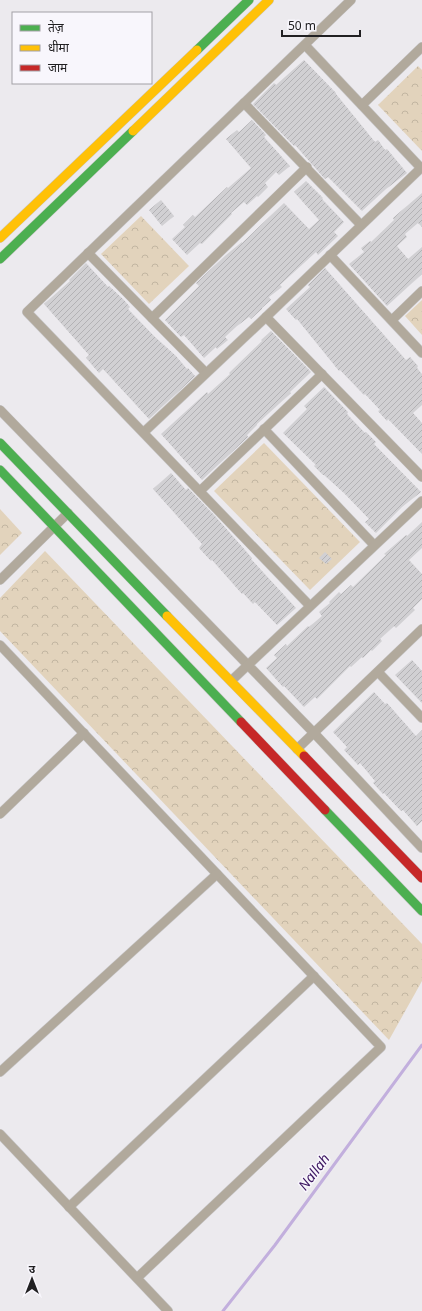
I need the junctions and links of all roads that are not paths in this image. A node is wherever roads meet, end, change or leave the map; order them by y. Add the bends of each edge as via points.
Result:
1 (249, 0) edge
2 (269, 0) edge
3 (351, 0) edge
4 (305, 45) junction
5 (422, 47) edge
6 (244, 103) junction
7 (362, 105) junction
8 (306, 167) junction
9 (422, 168) edge
10 (361, 225) junction
11 (0, 238) edge
12 (88, 253) junction
13 (330, 255) junction
14 (0, 259) edge
15 (422, 291) edge
16 (266, 317) junction
17 (152, 318) junction
18 (392, 320) junction
19 (422, 353) edge
20 (206, 373) junction
21 (322, 374) junction
22 (0, 410) edge
23 (264, 429) junction
24 (144, 432) junction
25 (0, 443) edge
26 (0, 470) edge
27 (422, 477) edge
28 (200, 491) junction
29 (422, 501) edge
30 (68, 513) junction
31 (54, 527) junction
32 (374, 545) junction
33 (0, 580) edge
34 (310, 606) junction
35 (422, 629) edge
36 (0, 645) edge
37 (248, 665) junction
38 (378, 672) junction
39 (231, 681) junction
40 (422, 718) edge
41 (314, 732) junction
42 (84, 733) junction
43 (290, 756) junction
44 (0, 814) edge
45 (422, 848) edge
46 (217, 874) junction
47 (422, 878) edge
48 (422, 911) edge
49 (314, 976) junction
50 (0, 1072) edge
51 (0, 1134) edge
52 (69, 1207) junction
53 (137, 1278) junction
54 (168, 1311) edge

1 - 11 street
2 - 14 street
3 - 4 street
4 - 6 street
4 - 7 street
5 - 7 street
6 - 8 street
6 - 12 street
7 - 9 street
8 - 10 street
8 - 17 street
9 - 10 street
10 - 13 street
12 - 17 street
12 - 24 street via 27,312
13 - 16 street
13 - 18 street
15 - 18 street
16 - 20 street
16 - 21 street
17 - 20 street
18 - 19 street
20 - 24 street
21 - 23 street
21 - 27 street
22 - 37 street
23 - 28 street
23 - 32 street
24 - 28 street
25 - 30 street
26 - 31 street
28 - 34 street
29 - 32 street
30 - 31 street
30 - 39 street
31 - 33 street
31 - 43 street
32 - 34 street
34 - 37 street
35 - 38 street
36 - 42 street
37 - 39 street
37 - 41 street
38 - 40 street
38 - 41 street
39 - 43 street
41 - 43 street
41 - 45 street
42 - 44 street
42 - 46 street
43 - 47 street
43 - 48 street
46 - 49 street
46 - 50 street
49 - 52 street
49 - 53 street via 381,1047
51 - 52 street
52 - 53 street
53 - 54 street

